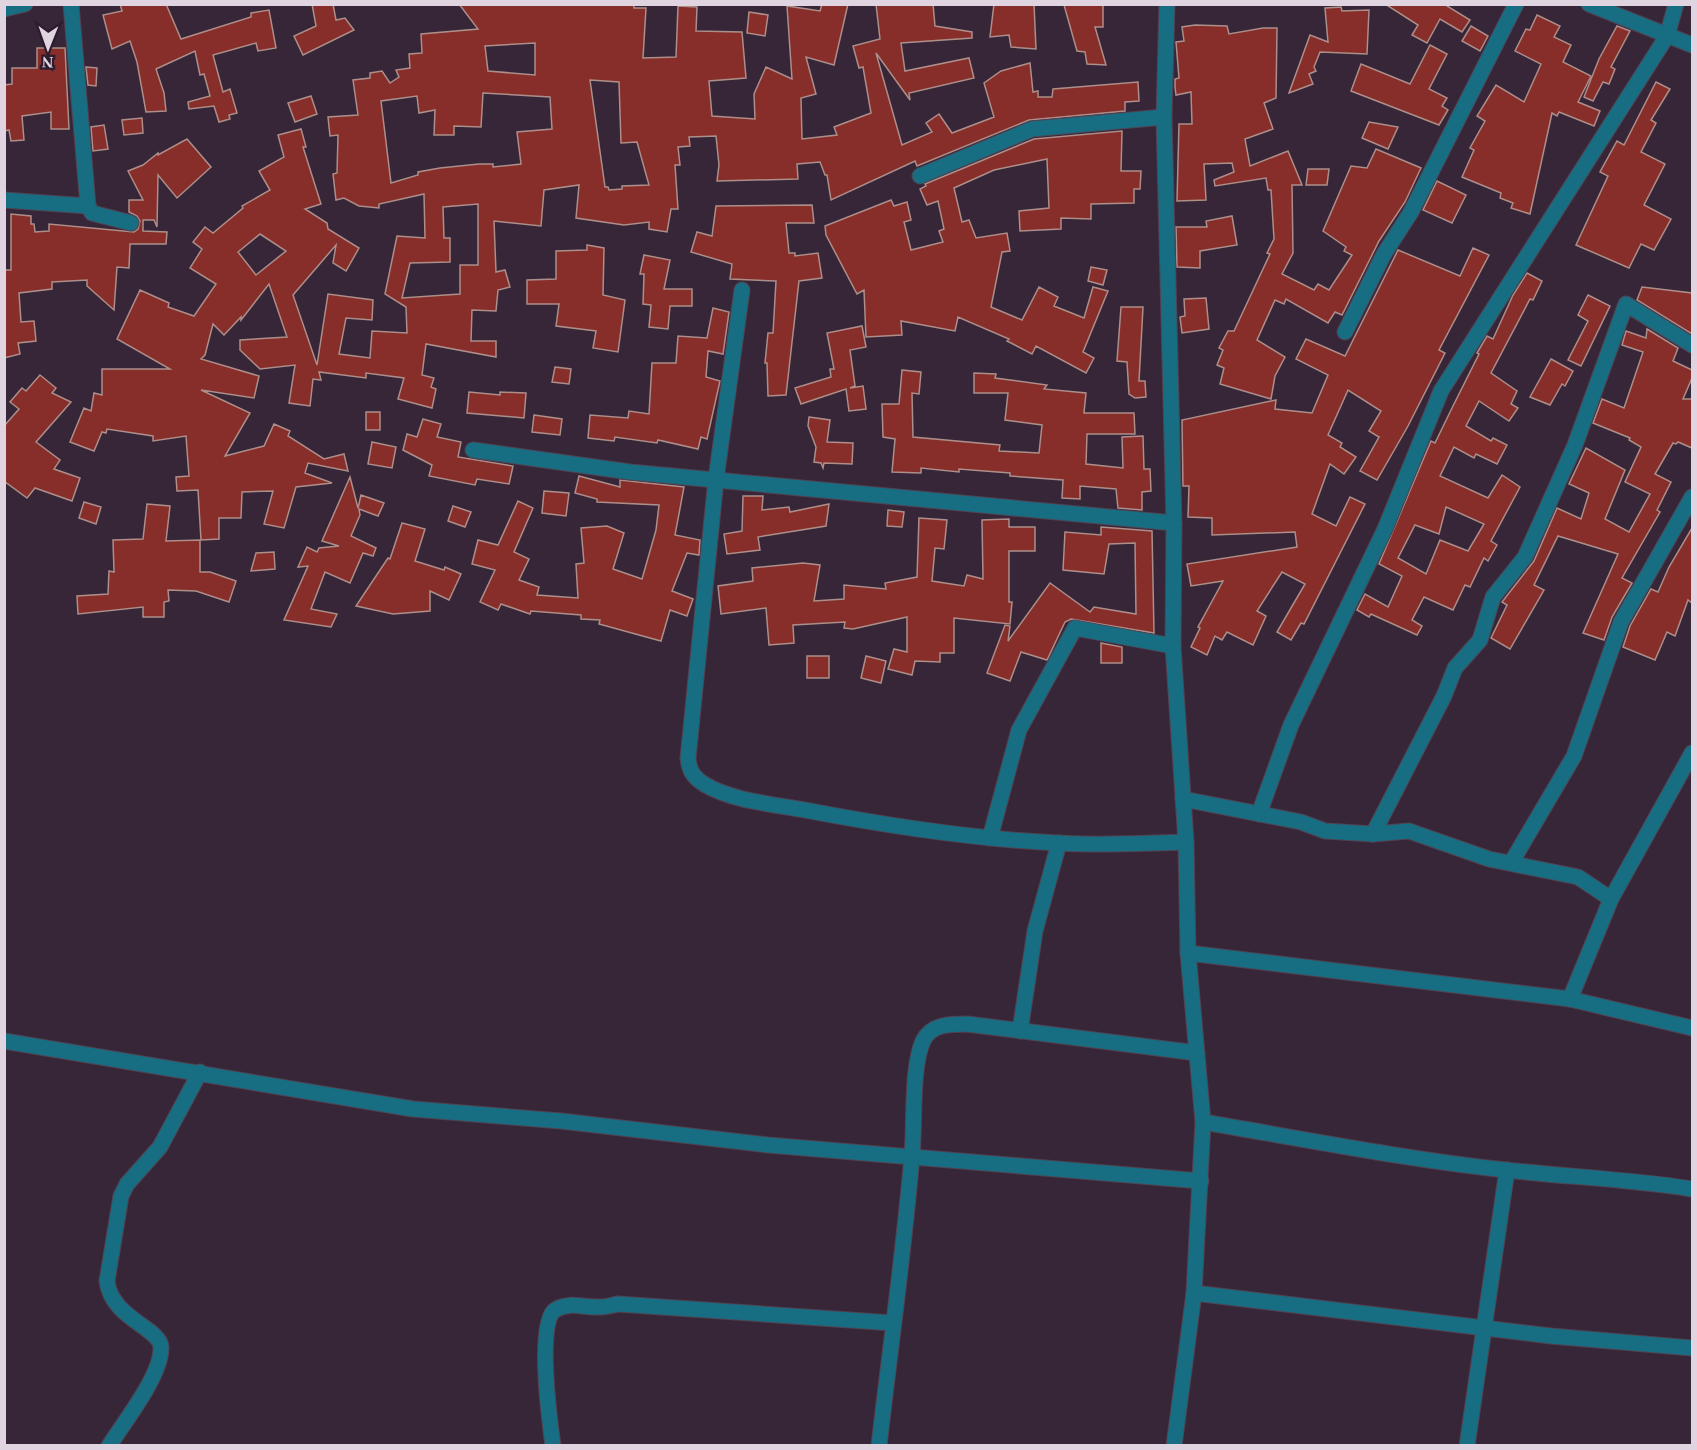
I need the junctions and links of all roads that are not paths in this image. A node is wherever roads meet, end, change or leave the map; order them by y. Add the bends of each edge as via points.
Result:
1 (25, 4) edge
2 (71, 4) edge
3 (1167, 4) edge
4 (1516, 4) edge
5 (1590, 4) edge
6 (1676, 4) edge
7 (4, 9) edge
8 (1667, 36) junction
9 (1692, 45) edge
10 (1164, 117) junction
11 (921, 176) dead end
12 (4, 200) edge
13 (88, 206) junction
14 (131, 223) dead end
15 (742, 290) dead end
16 (1345, 332) dead end
17 (1692, 345) edge
18 (473, 450) dead end
19 (716, 479) junction
20 (1692, 497) edge
21 (1174, 523) junction
22 (1173, 646) junction
23 (1691, 758) edge
24 (1183, 799) junction
25 (1258, 814) junction
26 (1373, 834) junction
27 (990, 838) junction
28 (1186, 842) junction
29 (1059, 843) junction
30 (1511, 863) junction
31 (1611, 899) junction
32 (1188, 953) junction
33 (1570, 999) junction
34 (1692, 1028) edge
35 (1020, 1031) junction
36 (4, 1041) edge
37 (1197, 1053) junction
38 (200, 1072) junction
39 (1203, 1122) junction
40 (912, 1155) junction
41 (1507, 1170) junction
42 (1201, 1181) junction
43 (1692, 1189) edge
44 (1194, 1293) junction
45 (892, 1323) junction
46 (1486, 1328) junction
47 (1692, 1348) edge
48 (109, 1446) edge
49 (553, 1446) edge
50 (879, 1446) edge
51 (1174, 1446) edge
52 (1467, 1446) edge

1 - 7 street
2 - 13 street
3 - 10 street
4 - 16 street via 1411,212 1384,254
5 - 8 street
6 - 8 street
8 - 9 street
8 - 25 street via 1441,391 1385,529 1291,725
10 - 11 street via 1032,129
10 - 21 street
12 - 13 street
13 - 14 street via 92,213
15 - 19 street
17 - 26 street via 1626,304 1575,445 1525,558 1493,597 1480,640 1455,668
18 - 19 street via 630,472
19 - 21 street
19 - 27 street via 689,770 718,790 764,803
20 - 30 street via 1621,622 1574,756
21 - 22 street
22 - 24 street
22 - 27 street via 1075,628 1019,730
23 - 31 street
24 - 25 street
24 - 28 street
25 - 26 street via 1325,831
26 - 30 street via 1409,831
27 - 29 street
28 - 29 street
28 - 32 street
29 - 35 street via 1035,932
30 - 31 street via 1578,877
31 - 33 street
32 - 33 street
32 - 37 street
33 - 34 street
35 - 37 street
35 - 40 street via 967,1024 932,1029 923,1042 918,1069
36 - 38 street
37 - 39 street
38 - 40 street via 413,1109
38 - 48 street via 160,1147 121,1196 108,1291 122,1312 158,1338 161,1346 148,1387
39 - 41 street
39 - 42 street
40 - 42 street
40 - 45 street
41 - 43 street
41 - 46 street
42 - 44 street
44 - 46 street
44 - 51 street
45 - 49 street via 618,1304 556,1309 548,1319 545,1349
45 - 50 street
46 - 47 street
46 - 52 street

